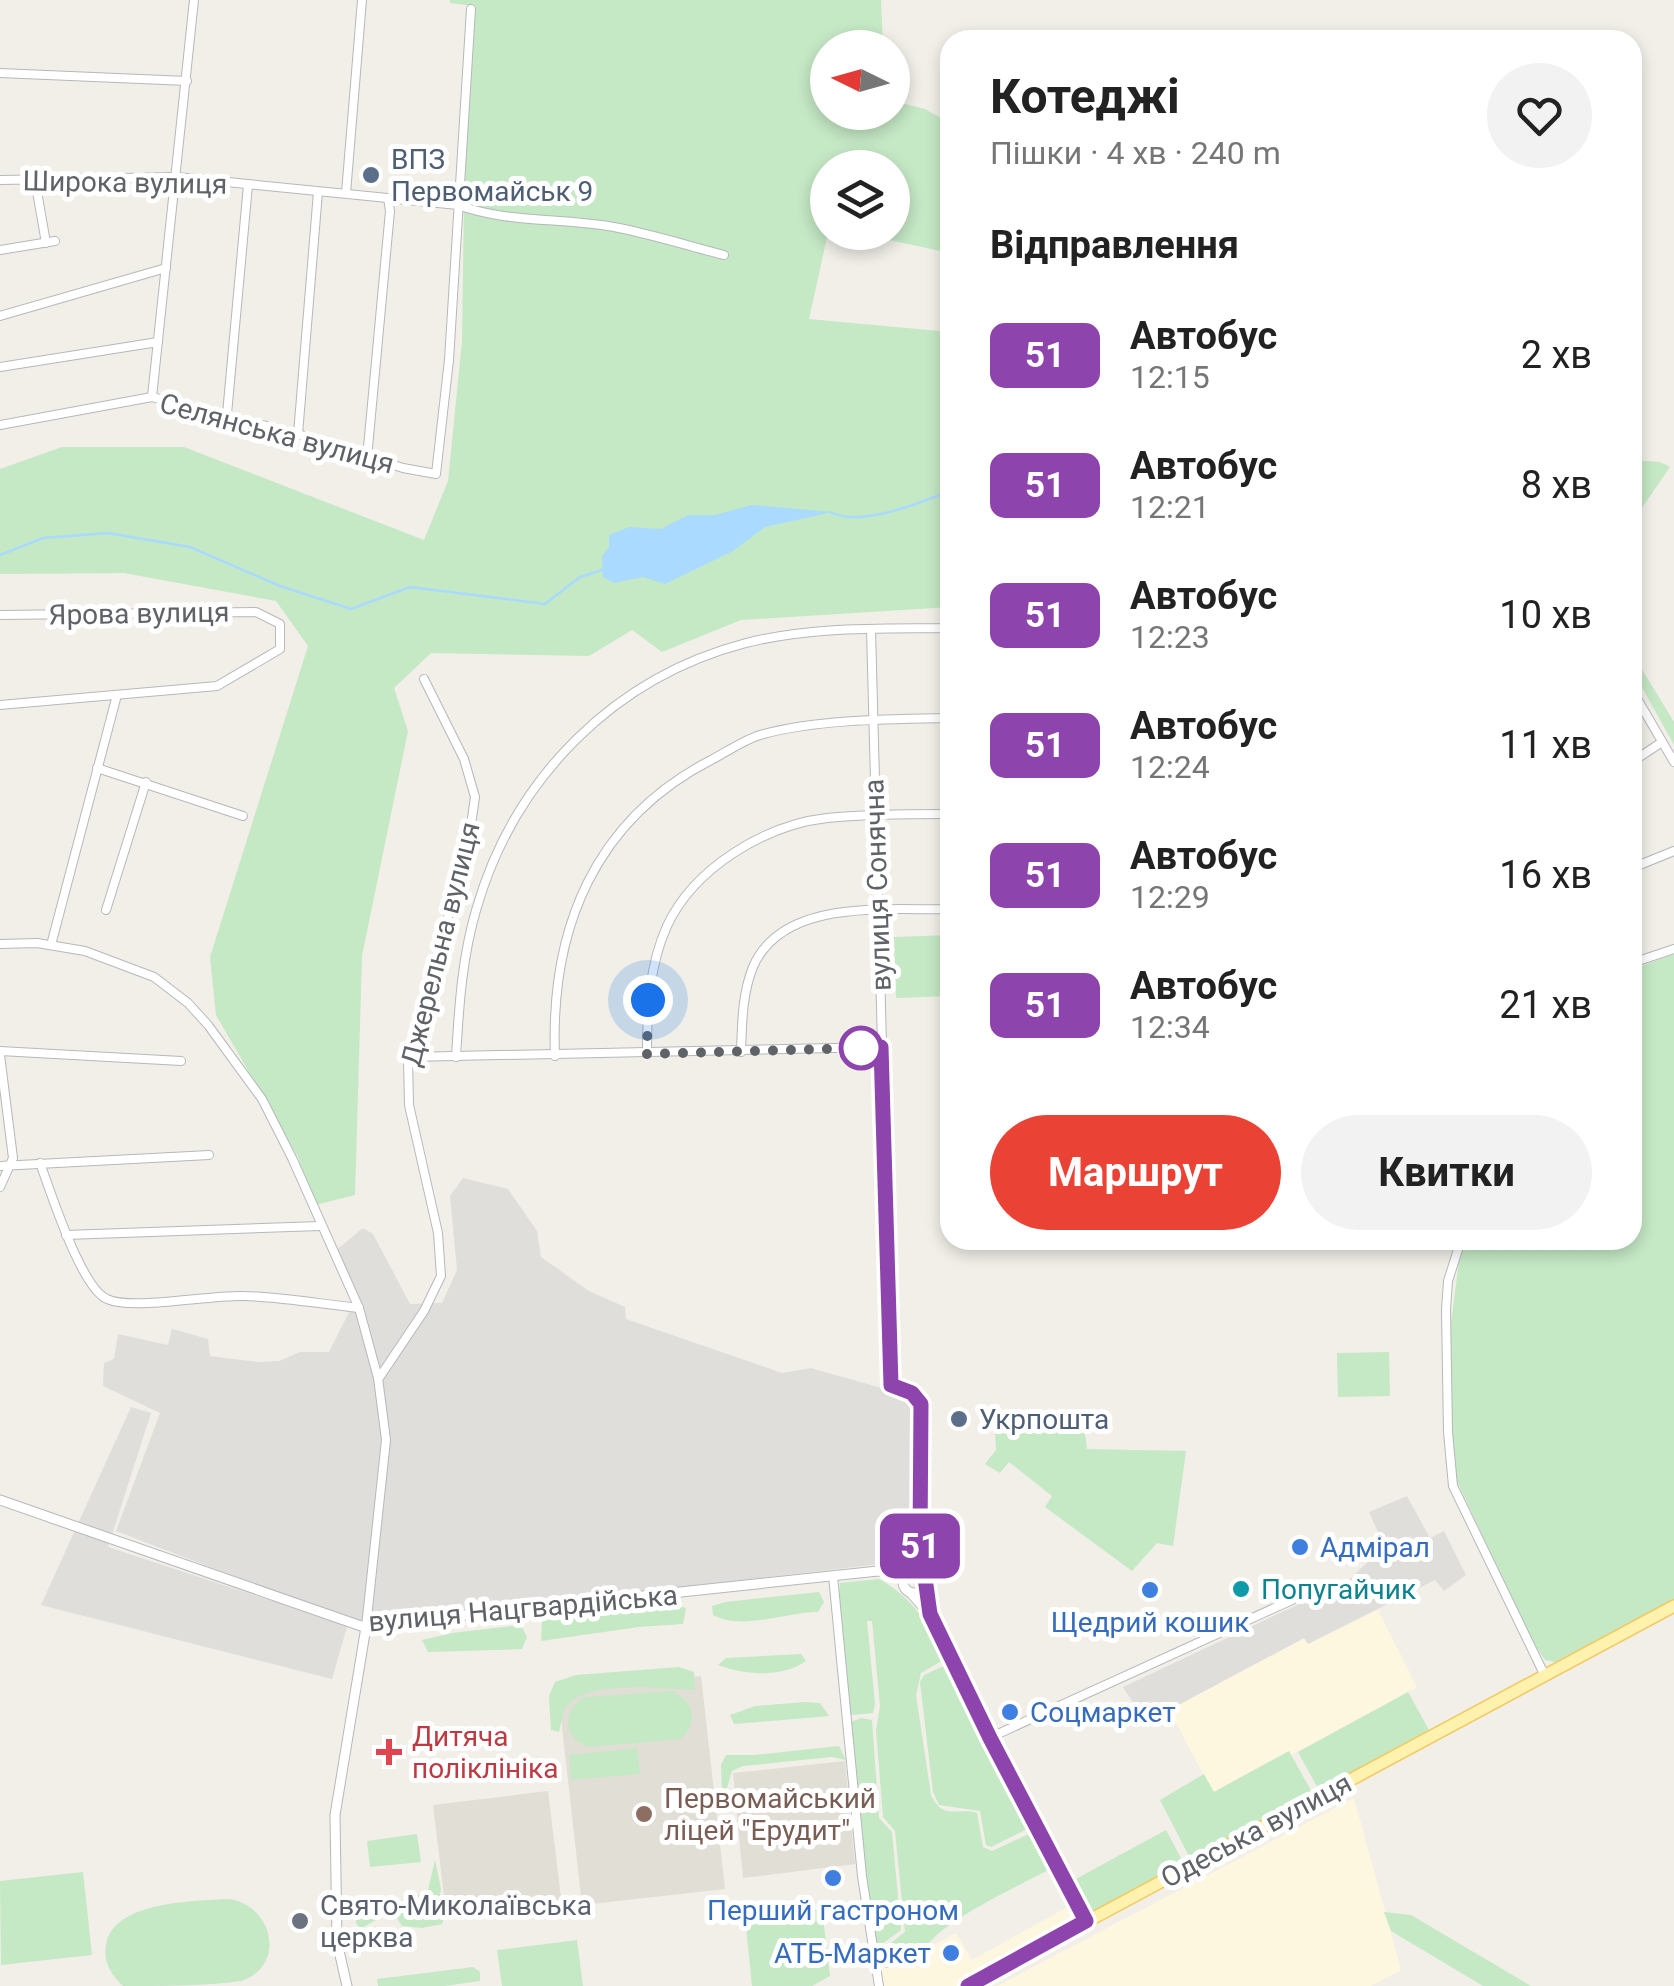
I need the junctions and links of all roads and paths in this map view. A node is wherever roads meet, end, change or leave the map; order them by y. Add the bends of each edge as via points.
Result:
1 (194, 0) edge
2 (362, 0) edge
3 (471, 9) dead end
4 (0, 73) edge
5 (187, 80) junction
6 (177, 177) junction
7 (0, 180) edge
8 (35, 180) junction
9 (248, 185) junction
10 (318, 192) junction
11 (346, 193) junction
12 (388, 198) junction
13 (458, 204) junction
14 (0, 250) edge
15 (724, 254) dead end
16 (166, 268) junction
17 (0, 316) edge
18 (158, 342) junction
19 (0, 367) edge
20 (152, 397) junction
21 (226, 414) junction
22 (0, 425) edge
23 (298, 434) junction
24 (367, 458) junction
25 (0, 615) edge
26 (940, 628) edge
27 (871, 629) junction
28 (424, 680) dead end
29 (117, 696) junction
30 (0, 706) edge
31 (1642, 707) edge
32 (940, 718) edge
33 (871, 720) junction
34 (1662, 742) junction
35 (1642, 755) edge
36 (1674, 762) edge
37 (97, 768) junction
38 (146, 782) junction
39 (940, 814) edge
40 (243, 816) dead end
41 (875, 817) junction
42 (1674, 850) edge
43 (1642, 864) edge
44 (940, 909) edge
45 (106, 910) dead end
46 (878, 911) junction
47 (0, 944) edge
48 (51, 945) junction
49 (1674, 948) edge
50 (1642, 959) edge
51 (881, 1047) junction
52 (741, 1052) junction
53 (0, 1053) edge
54 (647, 1054) junction
55 (408, 1056) junction
56 (555, 1056) junction
57 (456, 1057) junction
58 (181, 1061) dead end
59 (209, 1155) dead end
60 (40, 1163) junction
61 (5, 1166) edge
62 (0, 1187) edge
63 (320, 1226) junction
64 (66, 1235) junction
65 (1457, 1250) edge
66 (359, 1308) junction
67 (378, 1378) junction
68 (0, 1500) edge
69 (920, 1542) junction
70 (886, 1571) junction
71 (909, 1572) junction
72 (833, 1576) junction
73 (923, 1581) junction
74 (908, 1590) junction
75 (1292, 1600) dead end
76 (1674, 1606) edge
77 (930, 1614) junction
78 (366, 1626) junction
79 (1545, 1676) junction
80 (990, 1738) junction
81 (1086, 1921) junction
82 (347, 1986) edge
83 (880, 1986) edge
84 (968, 1986) edge

1 - 5 street
2 - 11 street
3 - 13 street
4 - 5 street
5 - 6 street
6 - 8 street, Широка вулиця
6 - 9 street, Широка вулиця
6 - 16 street
7 - 8 street, Широка вулиця
8 - 14 street via 50,242
9 - 10 street, Широка вулиця
9 - 21 street
10 - 11 street, Широка вулиця
10 - 23 street
11 - 12 street, Широка вулиця
12 - 13 street, Широка вулиця
12 - 24 street
13 - 15 street, Широка вулиця via 520,219 617,227
13 - 24 street, Селянська вулиця via 436,474
16 - 17 street
16 - 18 street
18 - 19 street
18 - 20 street
20 - 21 street, Селянська вулиця
20 - 22 street, Селянська вулиця
21 - 23 street, Селянська вулиця
23 - 24 street, Селянська вулиця
25 - 29 street, Ярова вулиця via 256,612 280,624 280,650 217,686
26 - 27 street
27 - 33 street, вулиця Сонячна
27 - 57 street via 806,632 700,657 643,684 574,740 529,797 486,878 463,969
28 - 55 street, Джерельна вулиця via 464,759 474,796 467,853
29 - 30 street
29 - 37 street
31 - 34 street
32 - 33 street
33 - 41 street, вулиця Сонячна
33 - 56 street via 758,736 692,770 628,822 588,877 570,918 555,987
34 - 35 street
34 - 36 street
37 - 38 street
37 - 48 street
38 - 40 street
38 - 45 street
39 - 41 street
41 - 46 street, вулиця Сонячна
41 - 54 street via 788,827 760,836 717,865 669,922 660,945 648,1000
42 - 43 street
44 - 46 street
46 - 51 street, вулиця Сонячна
46 - 52 street via 814,916 775,939 753,966
47 - 48 street
48 - 63 street via 127,964 188,1003 262,1099
49 - 50 street
51 - 52 street
51 - 69 street, вулиця Сонячна via 891,1385 921,1404
52 - 54 street
53 - 58 street
53 - 61 street via 13,1158
54 - 56 street
55 - 57 street
55 - 67 street, Джерельна вулиця via 409,1105 438,1233 440,1276
56 - 57 street
59 - 60 street
60 - 61 street
60 - 64 street
61 - 62 street
63 - 64 street
63 - 66 street
64 - 66 street via 107,1300 243,1295
65 - 79 street via 1446,1310 1453,1486
66 - 67 street
67 - 78 street via 386,1440
68 - 78 street, вулиця Нацгвардійська
69 - 71 street, вулиця Сонячна
69 - 73 street, вулиця Сонячна
70 - 71 street, вулиця Нацгвардійська
70 - 72 street, вулиця Нацгвардійська
70 - 74 street
71 - 73 street, вулиця Нацгвардійська
71 - 74 street via 903,1582
72 - 78 street, вулиця Нацгвардійська
72 - 83 street via 862,1876
73 - 74 street via 917,1592
73 - 77 street, вулиця Сонячна
74 - 77 street, вулиця Сонячна
75 - 80 street
76 - 79 main road, Одеська вулиця
77 - 80 street, вулиця Сонячна
78 - 82 street via 335,1815 336,1942
79 - 81 main road, Одеська вулиця
80 - 81 street, вулиця Сонячна
81 - 84 main road, Одеська вулиця

